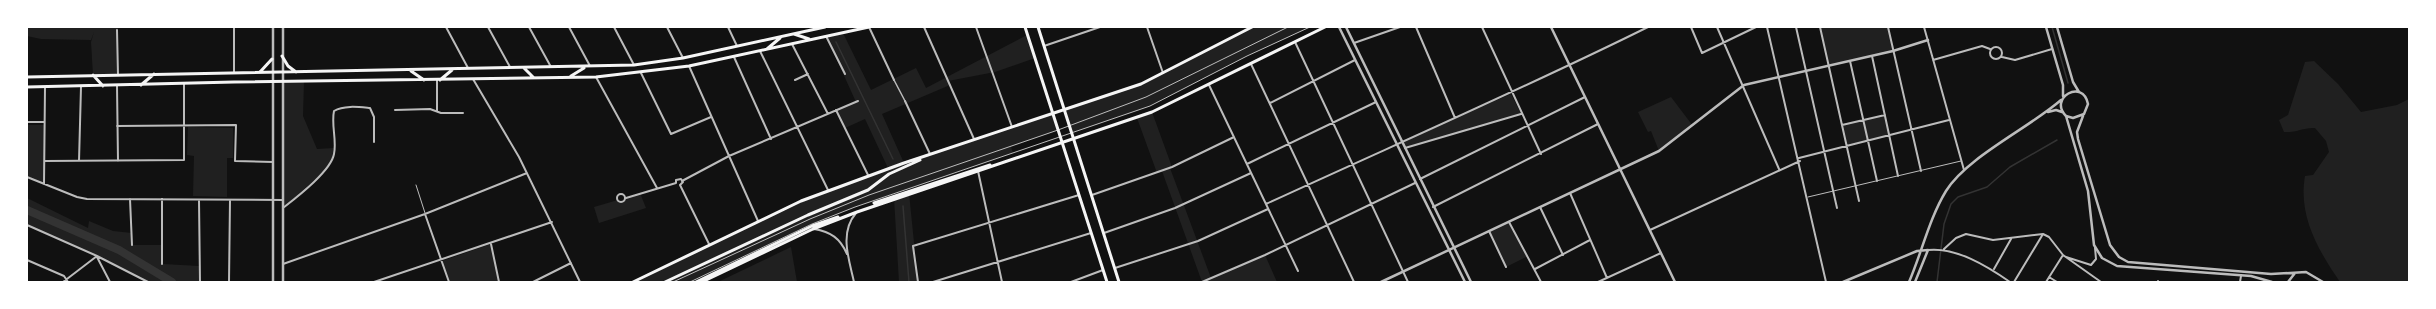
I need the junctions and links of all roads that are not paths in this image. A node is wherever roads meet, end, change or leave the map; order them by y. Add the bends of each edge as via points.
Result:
1 (234, 27) edge
2 (273, 27) edge
3 (283, 27) edge
4 (446, 27) edge
5 (488, 27) edge
6 (529, 27) edge
7 (569, 27) edge
8 (614, 27) edge
9 (667, 27) edge
10 (728, 27) edge
11 (824, 27) edge
12 (869, 27) edge
13 (924, 27) edge
14 (976, 27) edge
15 (1025, 27) edge
16 (1038, 27) edge
17 (1100, 27) edge
18 (1147, 27) edge
19 (1252, 27) edge
20 (1288, 27) edge
21 (1310, 27) edge
22 (1325, 27) edge
23 (1339, 27) edge
24 (1346, 27) edge
25 (1400, 27) edge
26 (1416, 27) edge
27 (1482, 27) edge
28 (1551, 27) edge
29 (1648, 27) edge
30 (1691, 27) edge
31 (1717, 27) edge
32 (1756, 27) edge
33 (1767, 27) edge
34 (1796, 27) edge
35 (1820, 27) edge
36 (1888, 27) edge
37 (1924, 27) edge
38 (2046, 27) edge
39 (2057, 27) edge
40 (1092, 28) edge
41 (117, 30) dead end
42 (794, 34) junction
43 (826, 36) junction
44 (781, 37) junction
45 (811, 40) junction
46 (1928, 40) junction
47 (1295, 42) junction
48 (1725, 42) junction
49 (1354, 43) junction
50 (792, 44) junction
51 (1044, 46) junction
52 (737, 47) junction
53 (767, 49) junction
54 (1990, 49) junction
55 (2052, 49) junction
56 (760, 51) junction
57 (1894, 51) junction
58 (282, 56) junction
59 (734, 56) junction
60 (1872, 56) junction
61 (2002, 57) junction
62 (683, 58) junction
63 (272, 59) junction
64 (1355, 60) junction
65 (1933, 60) junction
66 (1850, 61) junction
67 (1251, 64) junction
68 (634, 65) junction
69 (689, 66) junction
70 (1570, 66) junction
71 (1828, 66) junction
72 (590, 67) junction
73 (511, 68) junction
74 (524, 68) junction
75 (551, 68) junction
76 (584, 68) junction
77 (469, 69) junction
78 (452, 70) junction
79 (411, 71) junction
80 (1806, 71) junction
81 (273, 72) junction
82 (234, 73) junction
83 (259, 73) junction
84 (282, 73) junction
85 (298, 73) junction
86 (641, 73) junction
87 (154, 74) junction
88 (808, 74) junction
89 (845, 74) dead end
90 (1163, 74) junction
91 (93, 75) junction
92 (118, 75) junction
93 (1779, 76) junction
94 (27, 77) edge
95 (533, 77) junction
96 (570, 77) junction
97 (596, 77) junction
98 (474, 79) junction
99 (424, 80) junction
100 (438, 80) junction
101 (795, 80) dead end
102 (894, 80) joint
103 (272, 81) junction
104 (1313, 81) junction
105 (282, 82) junction
106 (184, 83) junction
107 (141, 85) junction
108 (1209, 85) junction
109 (104, 86) junction
110 (117, 86) junction
111 (1744, 86) junction
112 (27, 87) edge
113 (45, 87) junction
114 (81, 87) junction
115 (2080, 92) junction
116 (1511, 94) junction
117 (1585, 97) junction
118 (2063, 98) junction
119 (858, 101) dead end
120 (905, 101) joint
121 (1376, 102) junction
122 (1270, 103) junction
123 (395, 110) dead end
124 (836, 110) junction
125 (1064, 110) junction
126 (437, 111) junction
127 (463, 113) dead end
128 (2046, 113) junction
129 (828, 114) junction
130 (1053, 114) junction
131 (1521, 114) junction
132 (2065, 114) junction
133 (2084, 114) junction
134 (1885, 115) junction
135 (711, 116) junction
136 (1455, 118) junction
137 (1863, 120) junction
138 (1950, 120) junction
139 (27, 122) edge
140 (44, 122) junction
141 (1333, 123) junction
142 (184, 124) junction
143 (1598, 124) junction
144 (1842, 125) junction
145 (117, 126) junction
146 (1069, 126) junction
147 (1012, 127) junction
148 (1528, 127) junction
149 (796, 128) junction
150 (1058, 130) junction
151 (1911, 130) junction
152 (1072, 133) junction
153 (1890, 136) junction
154 (1060, 137) junction
155 (1234, 137) junction
156 (771, 139) junction
157 (1074, 139) junction
158 (974, 140) junction
159 (1401, 141) junction
160 (1868, 141) junction
161 (374, 142) dead end
162 (1062, 142) junction
163 (1289, 144) junction
164 (1396, 144) junction
165 (1846, 146) junction
166 (1405, 148) junction
167 (1825, 151) junction
168 (930, 154) junction
169 (1541, 154) junction
170 (729, 156) junction
171 (1013, 158) junction
172 (1799, 159) junction
173 (45, 161) junction
174 (79, 161) junction
175 (118, 161) junction
176 (1960, 161) junction
177 (273, 162) junction
178 (1247, 164) junction
179 (1352, 164) junction
180 (1620, 169) junction
181 (1779, 169) junction
182 (1964, 170) junction
183 (978, 171) junction
184 (1921, 171) junction
185 (527, 173) junction
186 (1251, 173) junction
187 (868, 175) junction
188 (1898, 176) junction
189 (27, 177) edge
190 (1420, 179) junction
191 (682, 180) junction
192 (1877, 181) junction
193 (676, 183) junction
194 (1415, 183) junction
195 (44, 184) junction
196 (1308, 184) junction
197 (416, 185) dead end
198 (680, 186) junction
199 (1856, 186) junction
200 (657, 188) junction
201 (828, 190) junction
202 (1834, 191) junction
203 (1570, 193) junction
204 (1079, 195) junction
205 (1092, 195) junction
206 (1808, 197) junction
207 (626, 198) junction
208 (130, 199) junction
209 (162, 199) junction
210 (199, 200) junction
211 (230, 200) junction
212 (274, 200) junction
213 (283, 200) junction
214 (1859, 201) dead end
215 (1266, 204) junction
216 (1371, 204) junction
217 (1433, 207) junction
218 (1540, 207) junction
219 (283, 208) junction
220 (1837, 208) dead end
221 (1268, 209) junction
222 (857, 212) junction
223 (425, 214) junction
224 (758, 220) junction
225 (552, 222) junction
226 (1509, 222) junction
227 (989, 223) junction
228 (27, 225) edge
229 (1328, 225) junction
230 (813, 229) junction
231 (1650, 230) junction
232 (1489, 231) junction
233 (1104, 233) junction
234 (1092, 234) junction
235 (2043, 234) junction
236 (2011, 239) junction
237 (1590, 240) junction
238 (491, 244) junction
239 (709, 244) junction
240 (132, 245) dead end
241 (1286, 245) junction
242 (2094, 245) junction
243 (1453, 248) junction
244 (1944, 249) junction
245 (1928, 250) junction
246 (1448, 251) junction
247 (1922, 251) junction
248 (1661, 253) junction
249 (1563, 255) junction
250 (2063, 255) junction
251 (97, 256) junction
252 (848, 257) junction
253 (27, 260) edge
254 (442, 261) junction
255 (571, 263) junction
256 (998, 263) junction
257 (162, 264) dead end
258 (283, 264) junction
259 (1506, 267) dead end
260 (1115, 268) junction
261 (1534, 269) junction
262 (1103, 270) junction
263 (1994, 270) junction
264 (1298, 271) dead end
265 (1403, 272) junction
266 (2296, 272) junction
267 (2241, 276) junction
268 (2049, 277) junction
269 (1606, 278) junction
270 (67, 281) edge
271 (63, 282) edge
272 (110, 282) edge
273 (148, 282) edge
274 (200, 282) edge
275 (229, 282) edge
276 (273, 282) edge
277 (283, 282) edge
278 (374, 282) edge
279 (449, 282) edge
280 (499, 282) edge
281 (533, 282) edge
282 (580, 282) edge
283 (633, 282) edge
284 (665, 282) edge
285 (674, 282) edge
286 (690, 282) edge
287 (696, 282) edge
288 (702, 282) edge
289 (854, 282) edge
290 (918, 282) edge
291 (933, 282) edge
292 (1002, 282) edge
293 (1071, 282) edge
294 (1107, 282) edge
295 (1119, 282) edge
296 (1202, 282) edge
297 (1354, 282) edge
298 (1381, 282) edge
299 (1408, 282) edge
300 (1465, 282) edge
301 (1471, 282) edge
302 (1541, 282) edge
303 (1598, 282) edge
304 (1675, 282) edge
305 (1826, 282) edge
306 (1843, 282) edge
307 (1910, 282) edge
308 (1915, 282) edge
309 (2010, 282) edge
310 (2014, 282) edge
311 (2046, 282) edge
312 (2057, 282) edge
313 (2101, 282) edge
314 (2240, 282) edge
315 (2272, 282) edge
316 (2288, 282) edge
317 (2323, 282) edge

1 - 82 street
2 - 63 street
3 - 58 street
4 - 77 street
5 - 73 street
6 - 75 street
7 - 72 street
8 - 68 street
9 - 62 street
10 - 52 street
11 - 42 main road
12 - 43 main road
12 - 102 street
13 - 158 street
14 - 147 street
15 - 130 main road
16 - 51 main road
17 - 40 street
18 - 90 street
19 - 90 main road
20 - 146 lane via 1146,97
21 - 152 lane via 1150,106
22 - 47 main road
23 - 64 street
24 - 49 street
25 - 49 street
26 - 136 street
27 - 116 street
28 - 70 street
29 - 70 street
30 - 48 street via 1702,53
31 - 48 street
32 - 48 street
33 - 93 street
34 - 80 street
35 - 71 street
36 - 57 street
37 - 46 street
38 - 55 street
39 - 115 street via 2074,82
40 - 51 street
41 - 92 street
42 - 44 main road
42 - 45 main road
43 - 45 main road
43 - 89 street
44 - 52 main road
44 - 53 main road
45 - 50 main road
46 - 57 street
46 - 65 street
47 - 67 main road
47 - 104 street
48 - 111 street
49 - 159 street
50 - 53 main road
50 - 88 street
51 - 125 main road
52 - 62 main road
53 - 56 main road
54 - 61 street via 1994,60
54 - 61 street via 1998,46
54 - 65 street via 1982,46
55 - 61 street via 2015,60
55 - 118 street via 2063,85
56 - 59 main road
56 - 149 street
57 - 60 street
57 - 151 street
58 - 84 street
58 - 85 main road via 288,66
59 - 69 main road
59 - 156 street
60 - 66 street
60 - 134 street
62 - 68 main road
63 - 81 street
63 - 83 main road
64 - 104 street
64 - 121 street
65 - 138 street
66 - 71 street
66 - 137 street
67 - 108 main road
67 - 122 street
68 - 72 main road
69 - 86 main road
69 - 135 street
70 - 116 street
70 - 117 street
71 - 80 street
71 - 144 street
72 - 76 main road
73 - 74 main road
73 - 77 main road
74 - 75 main road
74 - 95 main road
75 - 76 main road
76 - 96 main road
77 - 78 main road
78 - 79 main road
78 - 100 main road
79 - 85 main road
79 - 99 main road
80 - 93 street
80 - 167 street
81 - 83 main road
81 - 84 main road
81 - 103 street
82 - 83 main road
82 - 87 main road
84 - 85 main road
84 - 105 street
86 - 97 main road
86 - 135 street via 672,134
87 - 92 main road
87 - 107 main road
88 - 101 street
88 - 129 street
90 - 125 main road
91 - 92 main road
91 - 94 main road
91 - 109 main road
93 - 111 street
93 - 172 street
95 - 96 main road
95 - 98 main road
96 - 97 main road
97 - 200 street
98 - 100 main road
98 - 185 street
99 - 100 main road
99 - 105 main road
100 - 126 street
102 - 120 street
103 - 105 main road
103 - 106 main road
103 - 177 street
104 - 122 street
104 - 141 street
105 - 213 street
106 - 107 main road
106 - 142 street
107 - 110 main road
108 - 155 street
108 - 157 main road via 1152,112
109 - 110 main road
109 - 114 main road
110 - 145 street
111 - 180 street via 1659,151
111 - 181 street
112 - 113 main road
113 - 114 main road
113 - 140 street
114 - 174 street
115 - 118 street via 2073,91
115 - 133 street via 2087,100
116 - 131 street
116 - 136 street
117 - 143 street
117 - 148 street
118 - 128 street
118 - 132 street via 2061,106
119 - 124 street
120 - 168 street
121 - 141 street
121 - 164 street
122 - 163 street
123 - 126 street
124 - 129 street
124 - 187 street
125 - 130 main road
125 - 146 main road
126 - 127 street
128 - 132 street via 2056,110
128 - 182 street
129 - 149 street
130 - 147 main road
130 - 150 main road
131 - 148 street
131 - 166 street
132 - 133 street via 2073,118
132 - 242 street via 2088,191
133 - 266 street via 2077,132 2078,139 2110,245 2119,257 2133,263 2271,274
134 - 137 street
134 - 153 street
135 - 170 street
136 - 159 street
137 - 144 street
137 - 160 street
138 - 151 street
138 - 176 street
139 - 140 street
140 - 173 street
141 - 163 street
141 - 179 street
142 - 145 street
142 - 175 street via 184,160
142 - 177 street via 236,125 235,161
143 - 169 street
143 - 180 street
144 - 165 street
145 - 175 street
146 - 150 lane
146 - 152 main road
147 - 158 main road
148 - 169 street
148 - 190 street
149 - 156 street
149 - 201 street
150 - 154 main road
150 - 285 lane via 869,195 810,219
151 - 153 street
151 - 184 street
152 - 154 lane
152 - 157 main road
153 - 160 street
153 - 188 street
154 - 162 main road
154 - 286 lane via 855,207 812,224
155 - 178 street
155 - 205 street via 1172,167
156 - 170 street
157 - 162 main road
157 - 205 main road
158 - 168 main road
159 - 164 street
159 - 166 street
160 - 165 street
160 - 192 street
161 - 219 street via 370,108 338,108 334,111 332,120 334,148 330,166
162 - 171 main road
162 - 204 main road
163 - 178 street
163 - 196 street
164 - 179 street
164 - 194 street
165 - 167 street
165 - 199 street
166 - 190 street
167 - 172 street
167 - 202 street
168 - 187 main road
168 - 284 main road via 890,174 868,190 801,218
169 - 217 street
170 - 191 street
170 - 224 street
171 - 183 main road
171 - 287 main road via 908,190 812,226
172 - 181 street
172 - 206 street
173 - 174 street
173 - 195 street
174 - 175 street
176 - 182 street
176 - 184 lane
177 - 212 street
178 - 186 street
179 - 196 street
179 - 216 street
180 - 203 street
180 - 231 street
181 - 231 street
182 - 247 street via 1947,190 1932,217
183 - 222 main road
183 - 227 street
184 - 188 lane
185 - 223 street
185 - 225 street
186 - 215 street
186 - 233 street via 1175,208
187 - 201 main road
188 - 192 lane
189 - 195 street
190 - 217 street
191 - 193 street via 678,179
191 - 198 street
192 - 199 lane
193 - 198 street
193 - 200 street
194 - 216 street
194 - 246 street
195 - 208 street via 87,199
196 - 215 street
196 - 229 street
197 - 223 lane
198 - 239 street
199 - 202 lane
199 - 214 street
200 - 207 street
201 - 224 main road
202 - 206 lane
202 - 220 street
203 - 218 street
203 - 237 street
204 - 227 street
204 - 234 main road
205 - 233 main road
206 - 305 street
207 - 207 street via 621,194 617,198 621,203
208 - 209 street
208 - 240 street
209 - 210 street
209 - 257 street
210 - 211 street
210 - 274 street
211 - 212 street
211 - 275 street
212 - 213 street
212 - 276 street
213 - 219 street
215 - 221 street
216 - 229 street
216 - 265 street
217 - 243 street
218 - 226 street
218 - 249 street
219 - 258 street
221 - 241 street
221 - 260 street via 1198,241
222 - 230 main road
222 - 252 street via 850,221 846,234
223 - 254 street
223 - 258 street
224 - 239 main road
225 - 238 street
225 - 255 street
226 - 232 street
226 - 261 street
227 - 256 street
227 - 290 street via 913,246
228 - 251 street
229 - 241 street
229 - 297 street
230 - 252 street via 829,232 842,242
230 - 288 main road
231 - 248 street
232 - 243 street
232 - 259 street
233 - 260 main road
234 - 256 street
234 - 262 main road
235 - 236 street
235 - 250 street via 2049,237
235 - 310 street
236 - 244 street via 1993,240 1966,234 1956,238
236 - 263 street
237 - 249 street
237 - 269 street
238 - 254 street
238 - 280 street
239 - 283 main road
241 - 264 street
241 - 296 street
242 - 250 street via 2096,259 2091,265
242 - 267 street via 2102,258 2117,266
243 - 246 street
243 - 301 street
244 - 245 street
244 - 263 street
245 - 247 street
245 - 308 street
246 - 265 street
246 - 300 street
247 - 306 street via 1916,251
247 - 307 street
248 - 269 street
248 - 304 street
249 - 261 street
250 - 268 street
250 - 313 street
251 - 270 street
251 - 272 street
251 - 273 street
252 - 289 street
253 - 270 street via 64,276
254 - 278 street
254 - 279 street
255 - 281 street
255 - 282 street
256 - 291 street
256 - 292 street
258 - 277 street
260 - 295 main road
261 - 302 street
262 - 293 street
262 - 294 main road
263 - 309 street
265 - 298 street
265 - 299 street
266 - 316 street
266 - 317 street via 2311,274
267 - 314 street
267 - 315 street
268 - 311 street
268 - 312 street
269 - 303 street
270 - 271 street

